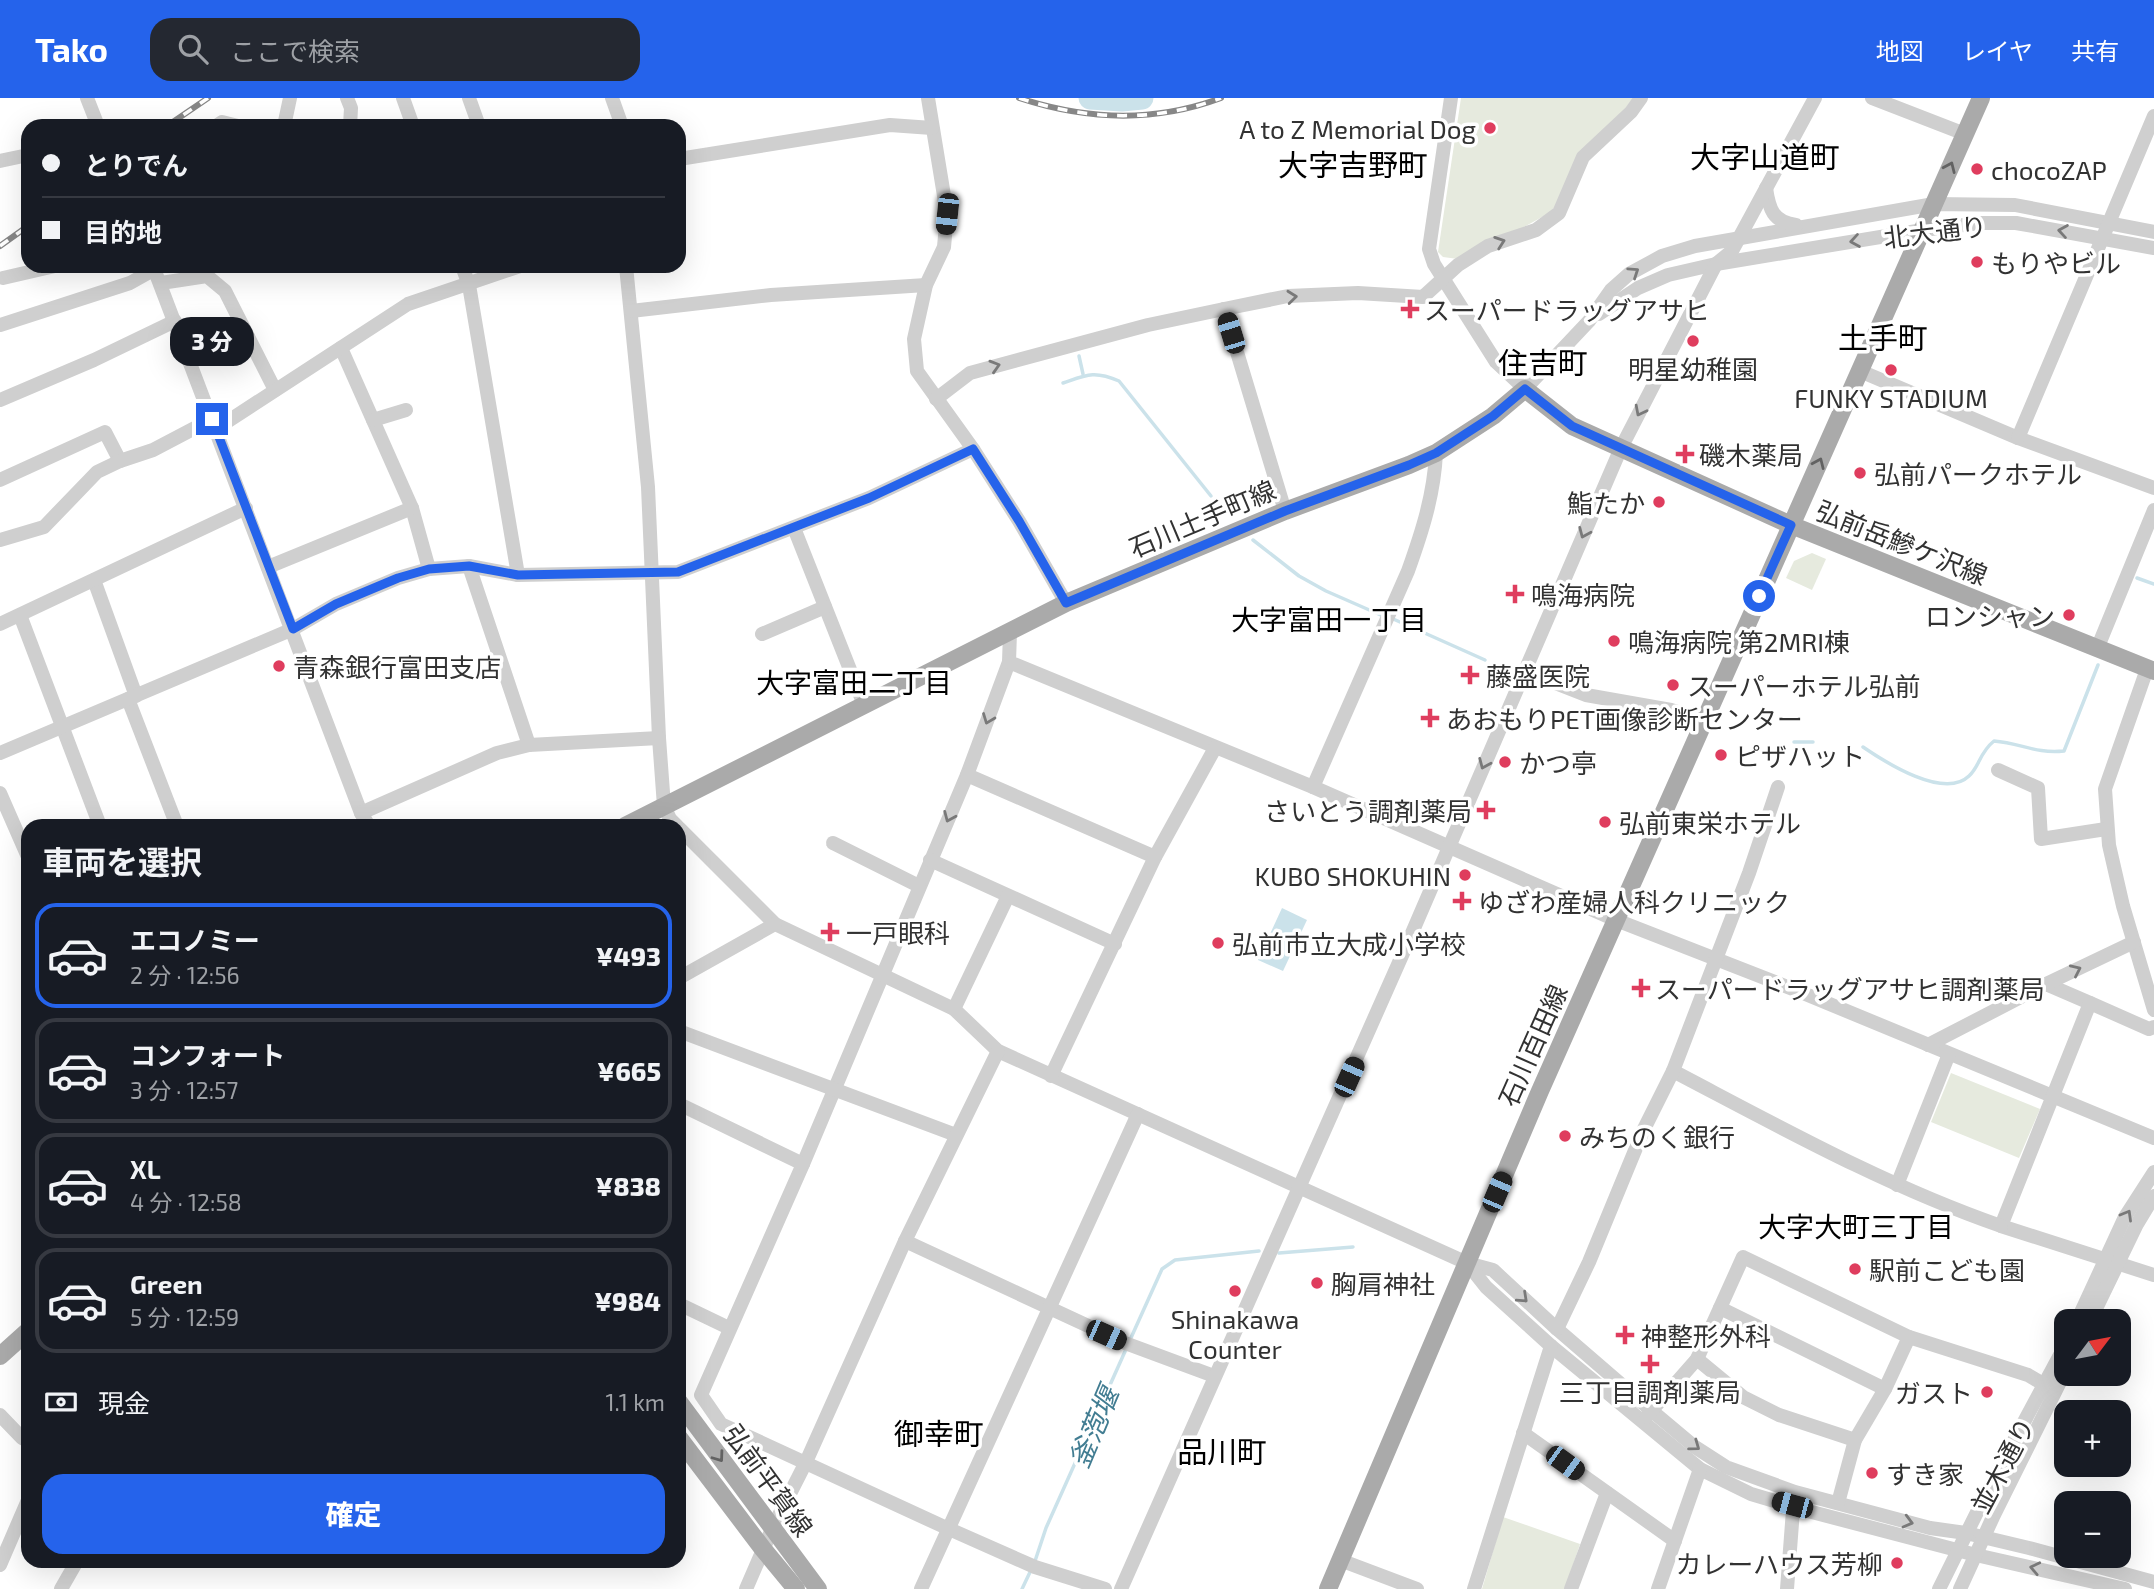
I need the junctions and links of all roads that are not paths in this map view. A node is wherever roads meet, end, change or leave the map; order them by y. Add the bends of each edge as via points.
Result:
1 (87, 98) edge
2 (290, 98) edge
3 (347, 98) edge
4 (403, 98) edge
5 (469, 98) edge
6 (612, 98) edge
7 (928, 98) edge
8 (1451, 98) edge
9 (1641, 98) edge
10 (1815, 98) edge
11 (1872, 98) edge
12 (1981, 98) edge
13 (2154, 116) edge
14 (96, 119) edge
15 (286, 119) edge
16 (350, 119) edge
17 (410, 119) edge
18 (476, 119) edge
19 (620, 119) edge
20 (932, 128) junction
21 (1965, 134) junction
22 (21, 156) edge
23 (686, 158) edge
24 (0, 161) edge
25 (1766, 188) junction
26 (1934, 204) junction
27 (2108, 222) junction
28 (1813, 225) junction
29 (1923, 230) junction
30 (2154, 232) edge
31 (2103, 237) junction
32 (1738, 238) junction
33 (2154, 248) edge
34 (1716, 264) junction
35 (25, 273) edge
36 (156, 273) edge
37 (465, 273) edge
38 (501, 273) edge
39 (627, 273) edge
40 (3, 278) dead end
41 (1444, 279) junction
42 (469, 285) junction
43 (926, 285) junction
44 (1224, 309) junction
45 (631, 311) junction
46 (175, 321) junction
47 (1589, 321) junction
48 (0, 325) edge
49 (341, 348) junction
50 (1860, 371) junction
51 (1525, 389) junction
52 (275, 390) junction
53 (1, 397) edge
54 (936, 399) junction
55 (406, 410) dead end
56 (373, 420) junction
57 (214, 424) junction
58 (2018, 438) junction
59 (1621, 448) junction
60 (973, 449) junction
61 (1436, 453) junction
62 (120, 461) junction
63 (0, 480) edge
64 (2154, 488) edge
65 (412, 508) junction
66 (246, 509) junction
67 (2154, 510) edge
68 (1285, 511) junction
69 (1791, 525) junction
70 (794, 528) junction
71 (0, 540) edge
72 (469, 566) junction
73 (268, 567) junction
74 (429, 569) junction
75 (653, 573) junction
76 (518, 575) junction
77 (94, 580) junction
78 (1066, 603) junction
79 (825, 607) junction
80 (20, 615) junction
81 (0, 624) edge
82 (293, 629) junction
83 (1010, 632) junction
84 (762, 634) dead end
85 (2097, 649) junction
86 (1009, 663) junction
87 (2151, 670) edge
88 (1525, 671) junction
89 (132, 697) junction
90 (864, 705) junction
91 (1704, 720) junction
92 (61, 727) junction
93 (659, 738) junction
94 (529, 745) junction
95 (1215, 748) junction
96 (0, 753) edge
97 (1998, 770) dead end
98 (967, 775) junction
99 (1313, 787) junction
100 (1778, 787) dead end
101 (0, 793) edge
102 (664, 806) junction
103 (97, 819) edge
104 (175, 819) edge
105 (365, 819) edge
106 (639, 819) edge
107 (670, 819) edge
108 (2106, 829) junction
109 (686, 835) edge
110 (21, 841) edge
111 (833, 843) dead end
112 (1448, 848) junction
113 (1155, 857) junction
114 (930, 860) junction
115 (919, 886) junction
116 (1008, 896) junction
117 (1616, 920) junction
118 (775, 924) junction
119 (2134, 942) junction
120 (1115, 944) junction
121 (1715, 959) junction
122 (883, 973) junction
123 (686, 974) edge
124 (2046, 984) junction
125 (2090, 1003) junction
126 (954, 1009) junction
127 (2154, 1010) edge
128 (2154, 1027) edge
129 (686, 1034) edge
130 (1928, 1045) junction
131 (998, 1051) junction
132 (1949, 1054) junction
133 (1673, 1071) junction
134 (1051, 1076) junction
135 (834, 1088) junction
136 (2052, 1097) junction
137 (686, 1107) edge
138 (1138, 1114) junction
139 (956, 1135) junction
140 (2154, 1138) edge
141 (803, 1164) junction
142 (2154, 1172) edge
143 (1898, 1185) junction
144 (1298, 1189) junction
145 (2154, 1196) edge
146 (2001, 1226) junction
147 (905, 1241) junction
148 (2105, 1258) junction
149 (1466, 1263) junction
150 (2119, 1264) junction
151 (2154, 1275) edge
152 (686, 1307) edge
153 (1048, 1308) junction
154 (1720, 1308) junction
155 (2082, 1309) edge
156 (2096, 1309) edge
157 (729, 1328) junction
158 (1557, 1329) junction
159 (21, 1337) edge
160 (1909, 1337) junction
161 (1551, 1346) junction
162 (0, 1356) edge
163 (1697, 1359) junction
164 (1214, 1377) junction
165 (2054, 1377) edge
166 (2054, 1383) edge
167 (2050, 1388) junction
168 (1885, 1389) junction
169 (686, 1412) edge
170 (0, 1415) edge
171 (1647, 1416) junction
172 (1523, 1433) junction
173 (21, 1437) edge
174 (1855, 1440) junction
175 (686, 1447) edge
176 (806, 1462) junction
177 (1700, 1469) junction
178 (1607, 1493) junction
179 (1793, 1499) junction
180 (1838, 1503) junction
181 (21, 1516) edge
182 (772, 1529) junction
183 (948, 1529) junction
184 (1966, 1534) junction
185 (1983, 1538) junction
186 (1675, 1541) junction
187 (762, 1549) junction
188 (1957, 1550) junction
189 (1976, 1555) junction
190 (1340, 1560) junction
191 (0, 1565) edge
192 (73, 1568) edge
193 (2154, 1581) edge
194 (61, 1589) edge
195 (746, 1589) edge
196 (796, 1589) edge
197 (818, 1589) edge
198 (921, 1589) edge
199 (1105, 1589) edge
200 (1121, 1589) edge
201 (1328, 1589) edge
202 (1417, 1589) edge
203 (1474, 1589) edge
204 (1571, 1589) edge
205 (1658, 1589) edge
206 (1787, 1589) edge
207 (1939, 1589) edge
208 (1960, 1589) edge
209 (2125, 1589) edge

1 - 14 street
2 - 15 street
3 - 16 street
4 - 17 street
5 - 18 street
6 - 19 street
7 - 20 street
8 - 41 street via 1429,249
41 -> 9 street via 1488,246 1536,230 1559,213 1583,156
10 - 25 street
11 - 21 street
12 - 21 main road, 弘前岳鰺ケ沢線
13 - 27 street
20 - 23 street via 890,125
20 - 43 street via 947,214 944,247
26 -> 21 main road, 弘前岳鰺ケ沢線
22 - 24 street
25 - 28 street via 1771,211 1778,219
25 - 32 street
26 - 27 street, 北大通り via 2015,205
26 - 28 street, 北大通り
26 - 29 main road, 弘前岳鰺ケ沢線
27 - 30 street, 北大通り
27 - 31 street
28 - 32 street, 北大通り
31 -> 29 street, 北大通り via 2016,223
29 -> 34 street, 北大通り
29 - 50 main road, 弘前岳鰺ケ沢線
31 - 33 street, 北大通り
31 - 58 street
32 - 34 street via 1732,251
47 -> 32 street, 北大通り via 1611,290 1645,264 1695,246
34 - 47 street, 北大通り via 1654,280
34 -> 59 street
35 - 40 street
36 - 46 street
36 - 48 street
36 - 52 street via 207,276 225,290
37 - 42 street
38 - 42 street
39 - 45 street
44 -> 41 street via 1288,296 1359,293 1423,297
41 - 51 street via 1496,362
42 - 49 street via 408,304
42 - 76 street
43 - 45 street via 771,295
43 - 54 street via 914,339 917,371
54 -> 44 street via 970,373
44 - 68 street
45 - 75 street
46 - 53 street
46 - 57 street
47 - 51 street
49 - 52 street
49 - 56 street
50 - 58 street
69 -> 50 main road, 弘前岳鰺ケ沢線
51 - 59 main road via 1572,426
51 - 61 main road, 石川土手町線
52 - 57 street
54 - 60 street
55 - 56 street
56 - 65 street
57 - 62 street
57 - 66 street
58 - 64 street
59 - 69 main road
59 -> 88 street
60 - 70 street
60 - 78 street
61 - 68 main road, 石川土手町線
61 - 99 street via 1431,502 1408,571
62 - 63 street via 105,432
62 - 71 street via 97,472 44,527
65 - 73 street
65 - 74 street
66 - 73 street
66 - 77 street
67 - 85 street
68 - 78 main road, 石川土手町線
69 - 85 main road, 弘前岳鰺ケ沢線
69 - 91 main road, 石川百田線
70 - 75 street via 678,572
70 - 79 street
72 - 74 street
72 - 76 street
72 - 94 street
73 - 82 street
74 - 82 street via 336,604
75 - 76 street
75 - 93 street
77 - 80 street
77 - 89 street
78 - 83 main road, 石川土手町線
79 - 84 street
79 - 90 street
80 - 81 street
80 - 92 street
82 - 89 street
82 - 105 street
83 - 86 street
83 - 90 main road, 石川土手町線
85 - 87 main road, 弘前岳鰺ケ沢線
86 - 95 street
86 -> 98 street
87 - 108 street via 2105,789
88 - 91 street via 1586,695
88 -> 112 street
89 - 92 street
89 - 104 street
90 - 102 main road, 石川土手町線
91 - 117 main road, 石川百田線
92 - 96 street
92 - 103 street
93 - 94 street
93 - 102 street
94 - 105 street via 496,753
95 - 99 street
95 - 113 street
97 - 108 street via 2038,788 2041,839
98 - 113 street
98 -> 114 street
99 - 112 street
100 - 121 street
101 - 110 street
102 - 106 main road, 石川土手町線
102 - 107 street
108 - 119 street
109 - 118 street
111 - 115 street
112 - 117 street
112 - 144 street
113 - 120 street
114 - 115 street
114 - 116 street
115 - 122 street
116 - 120 street
116 - 126 street
117 - 121 street
117 - 149 main road, 石川百田線
118 - 122 street
118 - 123 street
124 -> 119 street
119 - 127 street
120 - 134 street
121 - 130 street
121 - 133 street
122 - 126 street
122 - 135 street
124 - 125 street
124 - 130 street
125 - 128 street via 2149,1029
125 - 136 street
126 - 131 street
129 - 135 street
130 - 132 street
131 - 134 street
131 - 139 street
132 - 136 street
132 - 143 street
133 - 143 street
133 - 158 street
134 - 138 street
135 - 139 street
135 - 141 street
136 - 140 street
136 - 146 street
137 - 141 street
138 - 144 street
138 - 153 street
139 - 147 street
141 - 157 street
148 -> 142 street
143 - 146 street
144 - 149 street
144 - 164 street
145 - 150 street
146 - 148 street
147 - 153 street
147 - 176 street
148 - 150 street
148 - 155 street
149 -> 158 street via 1493,1270
149 - 161 street
149 - 190 main road, 石川百田線
150 - 151 street
150 - 156 street
152 - 157 street
153 - 164 street
153 - 183 street
154 - 160 street via 1742,1257
154 - 163 street
154 - 168 street
157 - 176 street via 701,1395 721,1424
158 - 171 street
159 - 162 main road
160 - 167 street via 2028,1375
160 - 168 street
161 - 171 street
161 - 172 street
163 - 171 street
163 - 174 street via 1743,1397 1779,1415
164 - 200 street
165 - 167 street, 並木通り
166 - 167 street, 並木通り
167 - 184 street, 並木通り
167 - 185 street, 並木通り
168 - 174 street
169 -> 182 main road, 弘前平賀線
170 - 173 street
171 - 177 street
171 -> 179 street via 1726,1467
172 - 178 street
172 - 203 street
174 - 180 street
175 - 187 main road, 弘前平賀線
176 - 182 street
176 - 183 street
177 - 179 street via 1751,1494
177 - 186 street
178 - 186 street
178 - 204 street
179 - 180 street
179 - 188 street
179 - 206 street
180 -> 184 street
181 - 191 street
182 - 187 street
182 - 197 main road, 弘前平賀線
183 - 198 street
183 - 199 street via 1035,1567
184 - 185 street
184 - 188 street, 並木通り
185 - 189 street, 並木通り
185 - 193 street
186 - 205 street
187 - 195 street
187 - 196 main road, 弘前平賀線
188 - 189 street
188 - 207 street, 並木通り
189 - 208 street, 並木通り
209 -> 189 street
190 - 201 main road, 石川百田線
190 - 202 street
192 - 194 street

